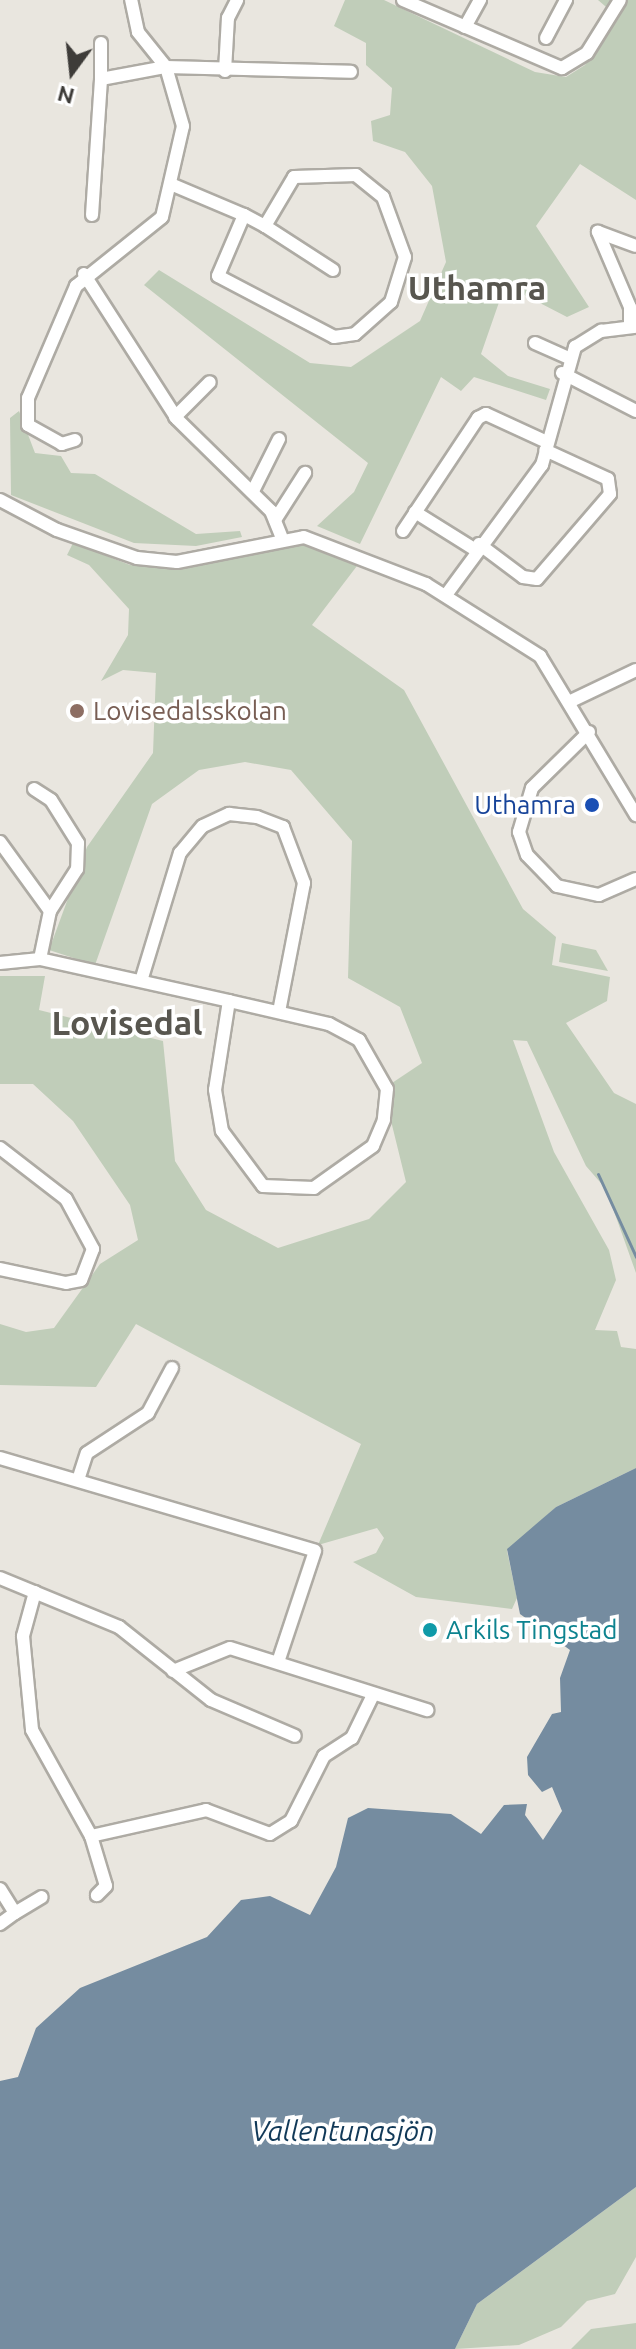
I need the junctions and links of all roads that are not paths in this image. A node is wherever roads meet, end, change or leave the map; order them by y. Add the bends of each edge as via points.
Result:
1 (130, 0) edge
2 (237, 0) edge
3 (403, 0) edge
4 (566, 0) edge
5 (620, 0) edge
6 (478, 4) edge
7 (465, 27) junction
8 (546, 38) dead end
9 (101, 43) dead end
10 (166, 67) junction
11 (225, 71) junction
12 (351, 72) dead end
13 (101, 79) junction
14 (173, 185) junction
15 (92, 215) dead end
16 (244, 215) junction
17 (265, 226) junction
18 (636, 246) edge
19 (333, 270) dead end
20 (84, 274) junction
21 (633, 326) edge
22 (535, 343) dead end
23 (568, 358) junction
24 (562, 373) junction
25 (210, 382) dead end
26 (636, 411) edge
27 (175, 417) junction
28 (279, 439) dead end
29 (75, 440) dead end
30 (546, 446) junction
31 (305, 473) dead end
32 (253, 491) junction
33 (0, 500) edge
34 (0, 511) edge
35 (415, 512) junction
36 (24, 516) junction
37 (275, 520) junction
38 (403, 531) dead end
39 (281, 536) junction
40 (477, 546) junction
41 (446, 595) junction
42 (636, 670) edge
43 (571, 701) junction
44 (589, 732) junction
45 (34, 789) dead end
46 (636, 815) edge
47 (0, 842) edge
48 (636, 879) edge
49 (50, 911) junction
50 (40, 959) junction
51 (0, 963) edge
52 (141, 981) junction
53 (229, 1001) junction
54 (279, 1012) junction
55 (0, 1148) edge
56 (0, 1269) edge
57 (172, 1368) dead end
58 (0, 1458) edge
59 (79, 1477) junction
60 (0, 1578) edge
61 (35, 1592) junction
62 (278, 1662) junction
63 (173, 1671) junction
64 (372, 1697) junction
65 (427, 1710) dead end
66 (295, 1736) dead end
67 (91, 1836) junction
68 (0, 1889) edge
69 (97, 1895) dead end
70 (42, 1897) dead end
71 (15, 1913) junction
72 (0, 1924) edge

1 - 10 street via 138,32
2 - 11 street via 228,18
3 - 7 street
4 - 8 street
5 - 7 street via 587,53 562,68
6 - 7 street
9 - 13 street
10 - 11 street
10 - 13 street
10 - 14 street via 183,126
11 - 12 street
13 - 15 street
14 - 16 street
14 - 20 street via 155,227
16 - 17 street
16 - 17 street via 218,276 334,337 355,334 391,302 405,257 403,237 383,197 356,175 294,177
17 - 19 street
18 - 21 street via 598,232
20 - 27 street
20 - 29 street via 26,411 28,425 45,438
21 - 23 street via 588,336
22 - 23 street
23 - 24 street
24 - 26 street
24 - 30 street
25 - 27 street
27 - 32 street
28 - 32 street
30 - 35 street via 486,414 478,418
30 - 40 street via 528,488
30 - 40 street via 608,479 610,494 537,579 523,577
31 - 37 street
32 - 37 street
33 - 36 street
34 - 36 street
35 - 38 street
35 - 40 street
36 - 39 street via 109,550 177,562
37 - 39 street
39 - 41 street via 369,557
40 - 41 street
41 - 43 street via 540,656
42 - 43 street
43 - 44 street
44 - 46 street
44 - 48 street via 532,788 519,832 541,874 577,894 599,895
45 - 49 street via 51,800 78,843 77,869
47 - 49 street
49 - 50 street
50 - 51 street
50 - 52 street
52 - 53 street
52 - 54 street via 180,853 203,826 229,814 257,817 283,827 304,883
53 - 54 street
53 - 54 street via 215,1090 222,1131 263,1186 289,1192 314,1188 373,1146 387,1089 359,1040
55 - 56 street via 66,1199 93,1249 81,1280
57 - 59 street via 148,1413 87,1453
58 - 59 street
59 - 62 street via 315,1551
60 - 61 street
61 - 63 street via 119,1627
61 - 67 street via 23,1636 32,1730
62 - 63 street via 230,1648
62 - 64 street
63 - 66 street via 240,1716
64 - 65 street
64 - 67 street via 352,1738 324,1756 291,1821 270,1834 206,1810
67 - 69 street via 106,1886
68 - 71 street
70 - 71 street
71 - 72 street

